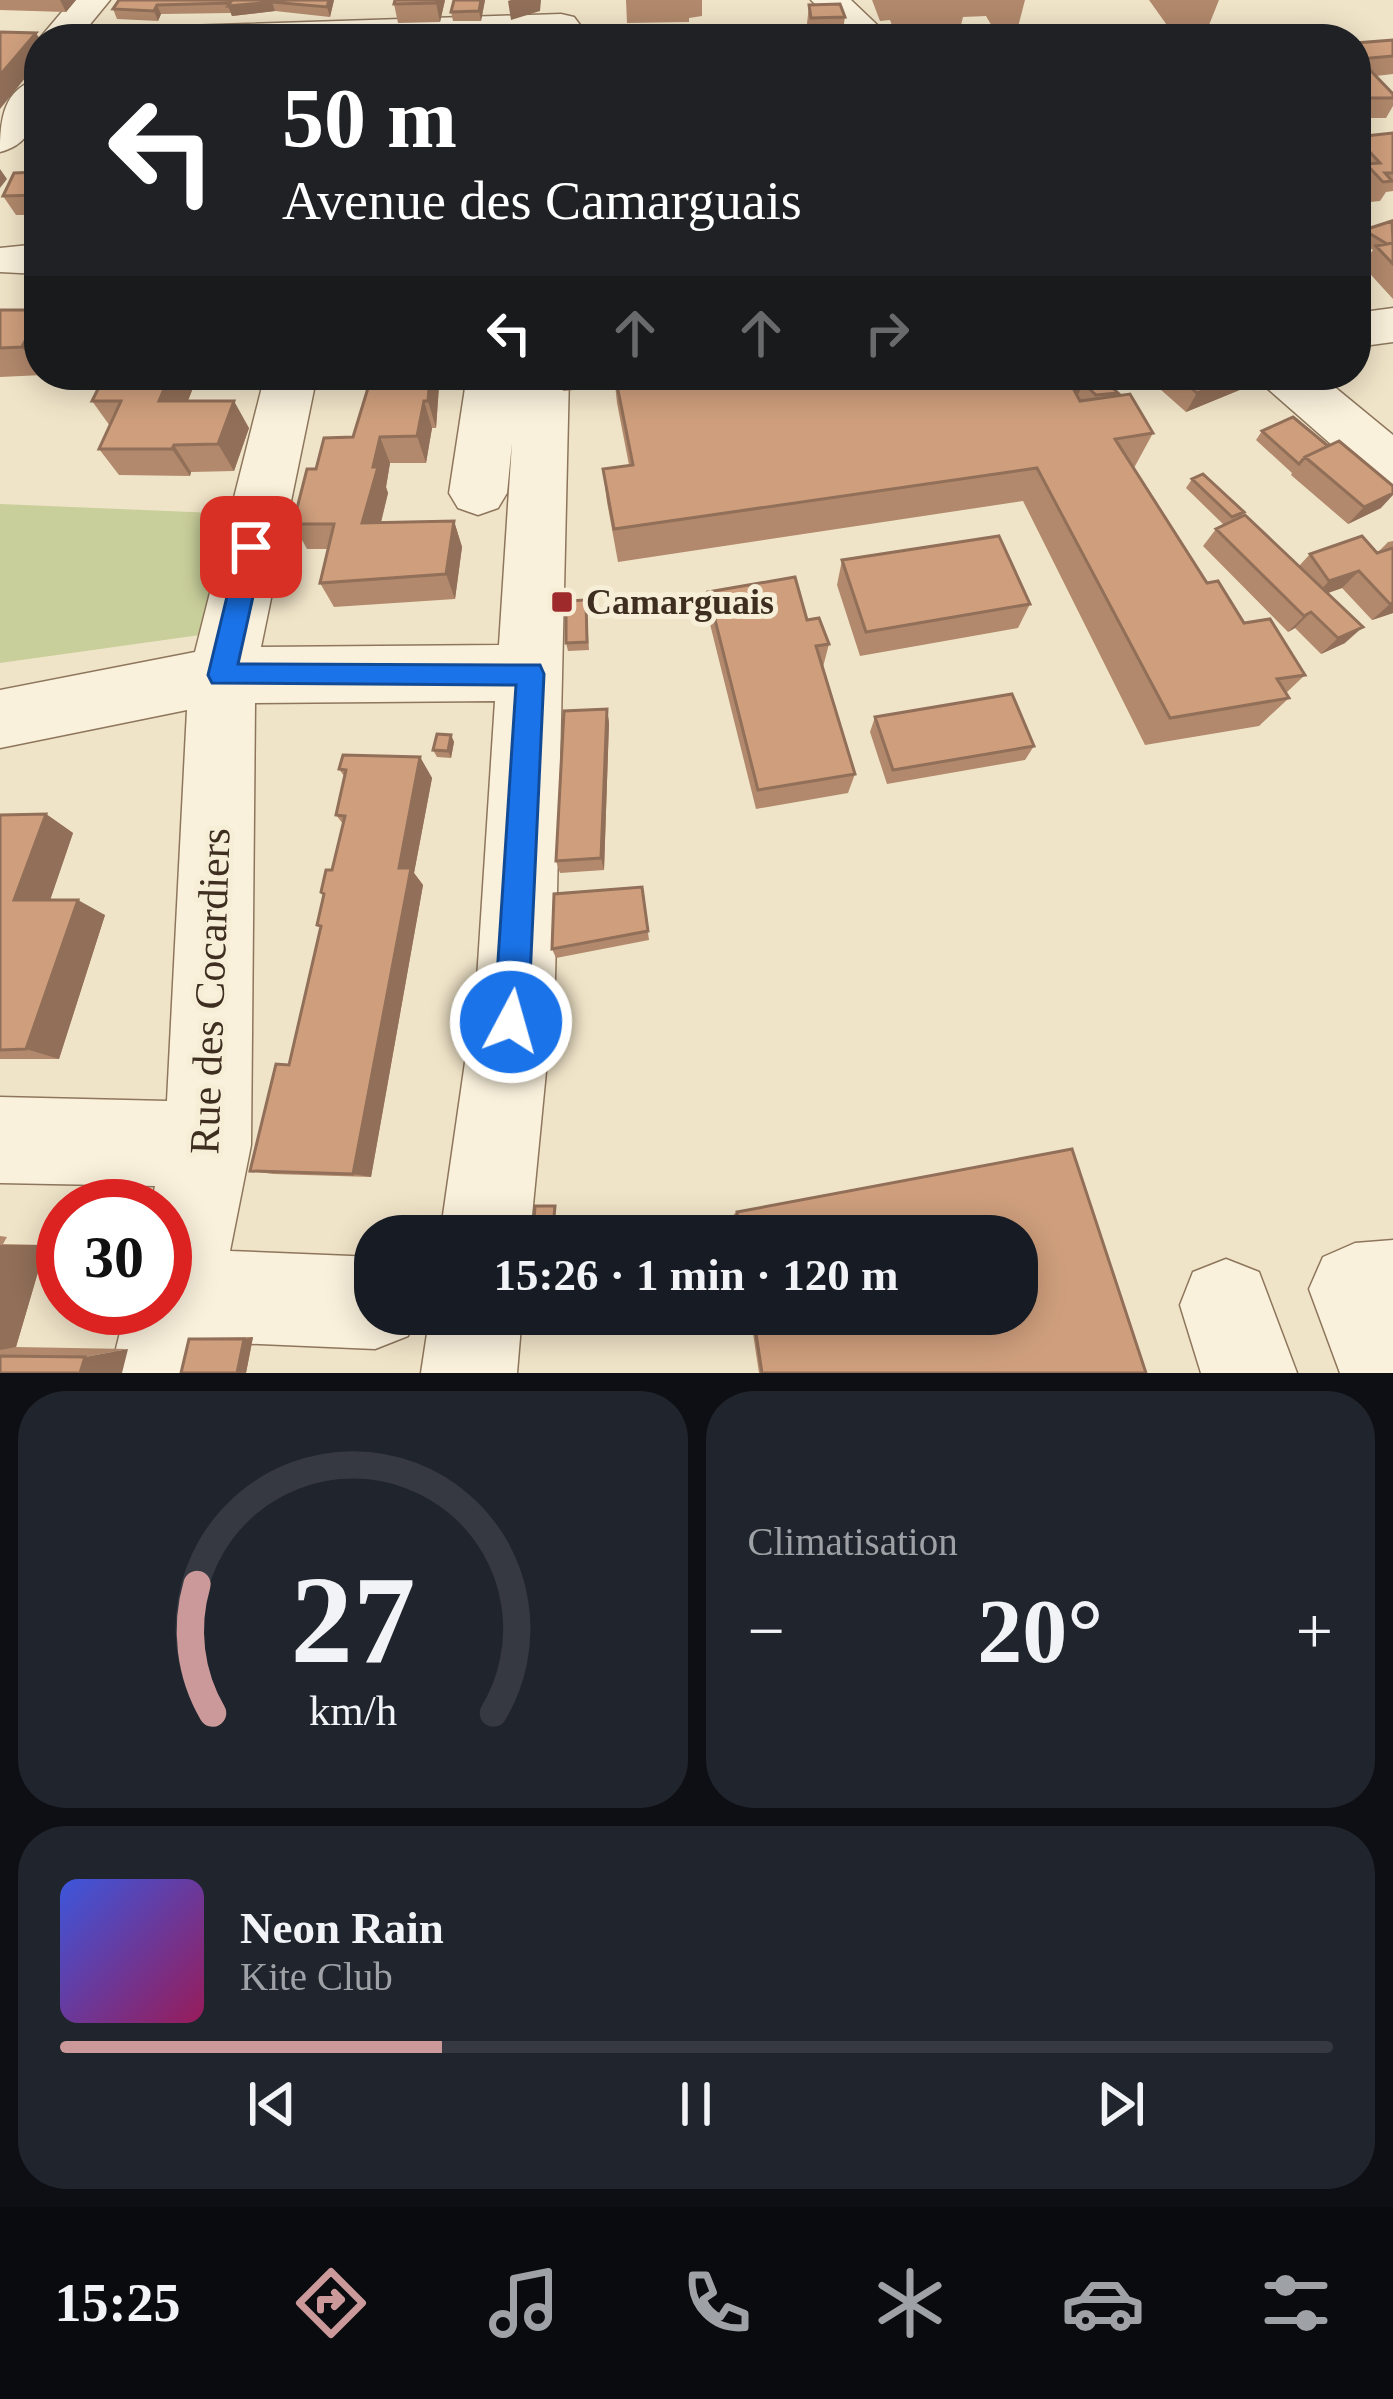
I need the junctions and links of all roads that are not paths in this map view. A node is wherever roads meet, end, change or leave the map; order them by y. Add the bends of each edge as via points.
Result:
1 (92, 0) edge
2 (829, 0) edge
3 (561, 21) edge
4 (61, 24) edge
5 (488, 24) edge
6 (856, 24) edge
7 (24, 123) edge
8 (7, 159) edge
9 (288, 390) edge
10 (491, 390) edge
11 (542, 390) edge
12 (1304, 390) edge
13 (1393, 466) edge
14 (478, 493) dead end
15 (530, 674) junction
16 (222, 675) junction
17 (0, 719) edge
18 (0, 1140) edge
19 (208, 1145) junction
20 (488, 1215) edge
21 (192, 1219) edge
22 (1393, 1286) edge
23 (354, 1306) edge
24 (192, 1330) edge
25 (474, 1335) edge
26 (469, 1373) edge
27 (1388, 1373) edge

1 - 4 street
2 - 6 street
3 - 5 street
7 - 8 street
9 - 16 street, Rue des Cocardiers
10 - 14 street
11 - 15 street
12 - 13 street
15 - 16 street
15 - 20 street via 516,979
16 - 17 street
16 - 19 street, Rue des Cocardiers
18 - 19 street
19 - 21 street, Rue des Cocardiers
22 - 27 street via 1355,1289
23 - 24 street
25 - 26 street

